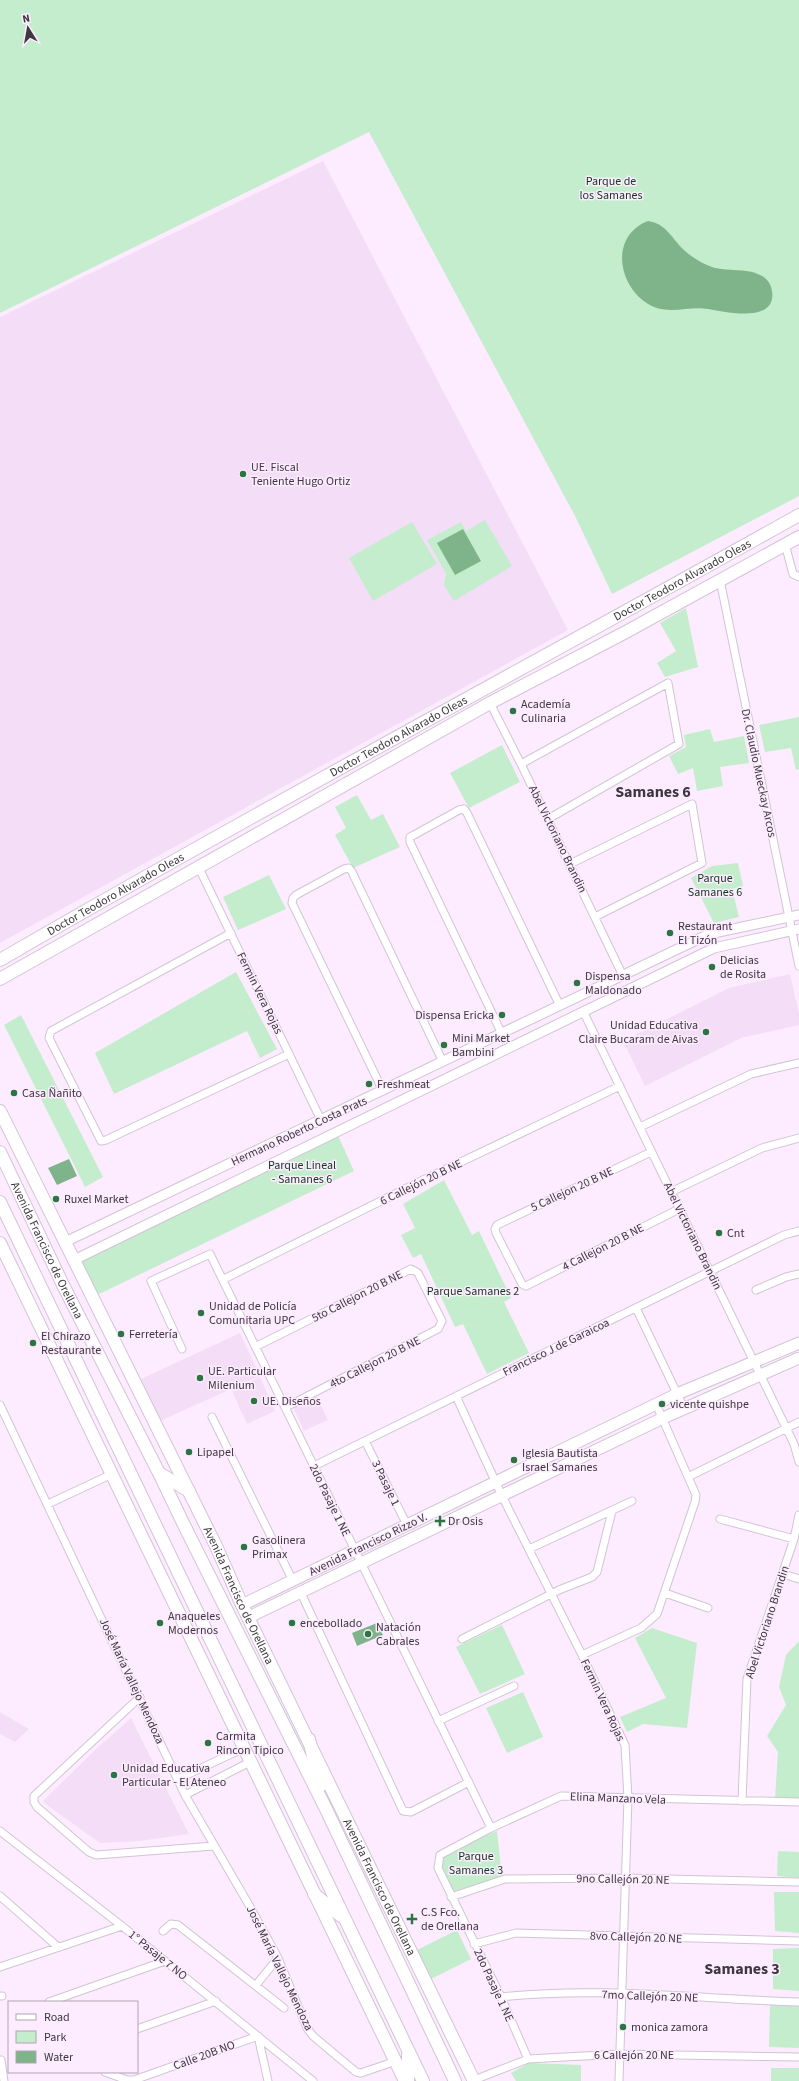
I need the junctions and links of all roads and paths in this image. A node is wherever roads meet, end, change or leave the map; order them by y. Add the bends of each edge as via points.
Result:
1 (799, 515) edge
2 (799, 537) edge
3 (785, 544) junction
4 (799, 577) edge
5 (720, 580) junction
6 (490, 703) junction
7 (521, 764) junction
8 (548, 819) junction
9 (570, 864) junction
10 (198, 866) junction
11 (799, 915) edge
12 (595, 917) junction
13 (789, 917) junction
14 (795, 930) edge
15 (231, 933) junction
16 (0, 960) edge
17 (799, 966) edge
18 (623, 976) junction
19 (0, 979) edge
20 (560, 1006) junction
21 (583, 1011) junction
22 (502, 1034) junction
23 (471, 1049) junction
24 (289, 1054) junction
25 (443, 1062) junction
26 (477, 1063) junction
27 (799, 1063) edge
28 (620, 1086) junction
29 (383, 1091) junction
30 (0, 1112) edge
31 (321, 1120) junction
32 (640, 1127) junction
33 (799, 1138) edge
34 (0, 1152) edge
35 (651, 1152) junction
36 (230, 1164) junction
37 (238, 1179) junction
38 (671, 1192) junction
39 (0, 1202) edge
40 (679, 1209) junction
41 (799, 1231) edge
42 (65, 1242) junction
43 (1, 1248) edge
44 (74, 1260) junction
45 (710, 1272) junction
46 (799, 1274) edge
47 (224, 1279) junction
48 (526, 1286) joint
49 (756, 1290) dead end
50 (636, 1308) junction
51 (441, 1326) joint
52 (799, 1343) edge
53 (257, 1346) junction
54 (182, 1349) dead end
55 (799, 1358) edge
56 (754, 1363) junction
57 (760, 1374) junction
58 (677, 1394) junction
59 (456, 1396) junction
60 (656, 1404) junction
61 (0, 1405) edge
62 (286, 1407) junction
63 (684, 1408) junction
64 (212, 1416) dead end
65 (663, 1418) junction
66 (799, 1422) edge
67 (786, 1428) junction
68 (365, 1441) junction
69 (797, 1447) edge
70 (799, 1462) edge
71 (314, 1466) junction
72 (159, 1473) junction
73 (112, 1474) junction
74 (688, 1477) junction
75 (496, 1481) junction
76 (189, 1491) junction
77 (502, 1496) junction
78 (632, 1501) dead end
79 (48, 1504) junction
80 (612, 1511) junction
81 (799, 1516) edge
82 (720, 1519) dead end
83 (407, 1525) junction
84 (796, 1534) edge
85 (529, 1549) junction
86 (355, 1550) junction
87 (361, 1564) junction
88 (783, 1574) junction
89 (799, 1579) edge
90 (293, 1581) junction
91 (301, 1593) junction
92 (665, 1593) junction
93 (552, 1594) junction
94 (242, 1605) junction
95 (708, 1608) dead end
96 (249, 1617) junction
97 (462, 1639) dead end
98 (582, 1655) junction
99 (514, 1686) dead end
100 (140, 1697) junction
101 (438, 1721) junction
102 (308, 1739) junction
103 (244, 1748) junction
104 (250, 1762) junction
105 (178, 1779) junction
106 (469, 1782) junction
107 (185, 1795) junction
108 (628, 1798) junction
109 (742, 1801) junction
110 (799, 1802) edge
111 (325, 1807) junction
112 (490, 1828) junction
113 (0, 1831) edge
114 (214, 1846) junction
115 (438, 1868) joint
116 (624, 1878) junction
117 (799, 1882) edge
118 (314, 1894) junction
119 (451, 1897) junction
120 (1, 1898) edge
121 (345, 1920) junction
122 (122, 1926) junction
123 (163, 1931) dead end
124 (623, 1937) junction
125 (799, 1941) edge
126 (474, 1944) junction
127 (58, 1947) junction
128 (278, 1958) junction
129 (165, 1961) junction
130 (0, 1967) edge
131 (256, 1985) junction
132 (622, 1994) junction
133 (501, 1998) junction
134 (52, 2001) edge
135 (216, 2002) junction
136 (799, 2002) edge
137 (284, 2008) dead end
138 (138, 2029) edge
139 (258, 2036) junction
140 (408, 2052) junction
141 (620, 2054) junction
142 (799, 2057) edge
143 (528, 2059) junction
144 (1, 2060) edge
145 (396, 2061) junction
146 (108, 2073) edge
147 (474, 2080) edge
148 (4, 2081) edge
149 (268, 2081) edge
150 (313, 2081) edge
151 (405, 2081) edge
152 (408, 2081) edge
153 (422, 2081) edge
154 (455, 2081) edge
155 (619, 2081) edge

1 - 16 main road, Doctor Teodoro Alvarado Oleas via 157,869
2 - 3 main road, Doctor Teodoro Alvarado Oleas
3 - 4 street via 793,574
3 - 5 main road, Doctor Teodoro Alvarado Oleas
5 - 6 main road, Doctor Teodoro Alvarado Oleas
5 - 13 street, Dr. Claudio Mueckay Arcos
6 - 7 street, Abel Victoriano Brandin
6 - 10 main road, Doctor Teodoro Alvarado Oleas
7 - 8 street, Abel Victoriano Brandin
7 - 8 street via 668,683 679,744
8 - 9 street, Abel Victoriano Brandin
9 - 12 street, Abel Victoriano Brandin
9 - 12 street via 692,804 702,863
10 - 15 street, Fermin Vera Rojas
10 - 19 main road, Doctor Teodoro Alvarado Oleas
11 - 13 street, Hermano Roberto Costa Prats
12 - 18 street, Abel Victoriano Brandin
13 - 14 street, Dr. Claudio Mueckay Arcos
13 - 18 street, Hermano Roberto Costa Prats via 715,932
14 - 17 street, Dr. Claudio Mueckay Arcos
14 - 21 street, Hermano Roberto Costa Prats via 714,948
15 - 24 street, Fermin Vera Rojas
15 - 24 street via 51,1032 49,1038 101,1141
18 - 20 street, Hermano Roberto Costa Prats
20 - 22 street, Hermano Roberto Costa Prats
20 - 22 street via 467,813 464,809 459,810 410,837 410,842
21 - 26 street, Hermano Roberto Costa Prats
21 - 28 street, Abel Victoriano Brandin
22 - 23 street, Hermano Roberto Costa Prats
23 - 25 street, Hermano Roberto Costa Prats
23 - 26 street
24 - 31 street, Fermin Vera Rojas
25 - 29 street, Hermano Roberto Costa Prats
25 - 29 street via 352,872 349,868 344,869 296,895 292,903
26 - 37 street, Hermano Roberto Costa Prats
27 - 32 street via 751,1074
28 - 32 street, Abel Victoriano Brandin
28 - 47 street, 6 Callejón 20 B NE
29 - 31 street, Hermano Roberto Costa Prats
30 - 42 main road, Avenida Francisco de Orellana
31 - 36 street, Hermano Roberto Costa Prats
32 - 35 street, Abel Victoriano Brandin
33 - 38 street via 762,1148
34 - 72 main road, Avenida Francisco de Orellana via 67,1292
35 - 38 street, Abel Victoriano Brandin
35 - 48 street, 5 Callejon 20 B NE via 498,1225 495,1229 522,1284
36 - 37 street
36 - 42 street, Hermano Roberto Costa Prats
37 - 44 street, Hermano Roberto Costa Prats
38 - 40 street, Abel Victoriano Brandin
39 - 121 main road, Avenida Francisco de Orellana
40 - 45 street, Abel Victoriano Brandin
40 - 48 street, 4 Callejon 20 B NE
41 - 45 street, Francisco J de Garaicoa via 784,1235
42 - 44 main road, Avenida Francisco de Orellana
43 - 73 main road
44 - 76 main road, Avenida Francisco de Orellana
45 - 50 street, Francisco J de Garaicoa
45 - 56 street, Abel Victoriano Brandin
46 - 49 street
47 - 53 street, 2do Pasaje 1 NE
47 - 54 street, 2do Pasaje 1 NE via 210,1254 151,1281
50 - 58 street
50 - 59 street, Francisco J de Garaicoa
51 - 53 street, 5to Callejon 20 B NE via 442,1321 418,1272 411,1269
51 - 62 street, 4to Callejon 20 B NE
52 - 56 main road, Avenida Francisco Rizzo V.
53 - 62 street, 2do Pasaje 1 NE
55 - 57 main road, Avenida Francisco Rizzo V.
56 - 57 street, Abel Victoriano Brandin
56 - 58 main road, Avenida Francisco Rizzo V.
57 - 63 main road, Avenida Francisco Rizzo V.
57 - 67 street, Abel Victoriano Brandin
58 - 60 main road, Avenida Francisco Rizzo V.
58 - 63 street
59 - 68 street, Francisco J de Garaicoa
59 - 75 street, Fermin Vera Rojas
60 - 65 street
60 - 75 main road, Avenida Francisco Rizzo V.
61 - 79 street, José María Vallejo Mendoza
62 - 71 street, 2do Pasaje 1 NE
63 - 65 main road, Avenida Francisco Rizzo V.
64 - 90 street
65 - 74 street
65 - 77 main road, Avenida Francisco Rizzo V.
66 - 67 street
67 - 69 street, Abel Victoriano Brandin
67 - 74 street
68 - 71 street, Francisco J de Garaicoa
68 - 83 street, 3 Pasaje 1
69 - 70 street, Abel Victoriano Brandin
71 - 86 street, 2do Pasaje 1 NE
72 - 76 main road
72 - 111 main road, Avenida Francisco de Orellana
73 - 79 street
73 - 103 main road
74 - 92 street via 696,1496 695,1502
75 - 77 street, Fermin Vera Rojas
75 - 83 main road, Avenida Francisco Rizzo V.
76 - 94 main road, Avenida Francisco de Orellana
77 - 85 street, Fermin Vera Rojas
77 - 87 main road, Avenida Francisco Rizzo V.
78 - 80 street
79 - 100 street, José María Vallejo Mendoza
80 - 85 street
80 - 93 street via 597,1572 592,1577
81 - 84 street, Abel Victoriano Brandin
82 - 84 street
83 - 86 main road, Avenida Francisco Rizzo V.
84 - 88 street, Abel Victoriano Brandin
85 - 93 street, Fermin Vera Rojas
86 - 87 street, 2do Pasaje 1 NE
86 - 90 main road, Avenida Francisco Rizzo V.
87 - 91 main road, Avenida Francisco Rizzo V.
87 - 101 street, 2do Pasaje 1 NE
88 - 89 street
88 - 109 street, Abel Victoriano Brandin via 747,1679
90 - 94 main road, Avenida Francisco Rizzo V.
91 - 96 main road, Avenida Francisco Rizzo V.
91 - 106 street via 403,1811 411,1812
92 - 95 street
92 - 98 street via 657,1614 651,1621
93 - 97 street
93 - 98 street, Fermin Vera Rojas
94 - 96 main road, Avenida Francisco de Orellana
96 - 102 main road, Avenida Francisco de Orellana
98 - 108 street, Fermin Vera Rojas via 625,1745
99 - 101 street
100 - 105 street, José María Vallejo Mendoza
100 - 114 street via 34,1796 34,1802 89,1852 96,1855
101 - 106 street, 2do Pasaje 1 NE
102 - 111 main road
102 - 147 main road, Avenida Francisco de Orellana
103 - 104 main road
103 - 105 street
104 - 107 street
104 - 118 main road
105 - 107 street, José María Vallejo Mendoza
106 - 112 street, 2do Pasaje 1 NE
107 - 114 street, José María Vallejo Mendoza
108 - 109 street, Elina Manzano Vela
108 - 112 street, Elina Manzano Vela via 561,1796
108 - 116 street, Fermin Vera Rojas
109 - 110 street, Elina Manzano Vela
111 - 154 main road, Avenida Francisco de Orellana
112 - 115 street, Elina Manzano Vela via 440,1855
113 - 122 street, 1° Pasaje 7 NO
114 - 128 street, José María Vallejo Mendoza via 250,1904
115 - 119 street, 2do Pasaje 1 NE
116 - 117 street, 9no Callejón 20 NE
116 - 119 street, 9no Callejón 20 NE via 505,1879
116 - 124 street, Fermin Vera Rojas
118 - 121 main road
118 - 145 main road
119 - 126 street, 2do Pasaje 1 NE
120 - 127 street
121 - 140 main road, Avenida Francisco de Orellana
122 - 127 street
122 - 129 street, 1° Pasaje 7 NO
123 - 131 street via 175,1923
124 - 125 street, 8vo Callejón 20 NE
124 - 126 street, 8vo Callejón 20 NE via 516,1933
124 - 132 street, Fermin Vera Rojas
126 - 133 street, 2do Pasaje 1 NE
127 - 130 street
128 - 131 street
128 - 145 street, José María Vallejo Mendoza via 313,2036 356,2072 361,2073
129 - 134 street
129 - 135 street, 1° Pasaje 7 NO
131 - 137 street
132 - 133 street, 7mo Callejón 20 NE via 528,1994
132 - 136 street, 7mo Callejón 20 NE
132 - 141 street, Fermin Vera Rojas
133 - 143 street, 2do Pasaje 1 NE
135 - 138 street
135 - 139 street, 1° Pasaje 7 NO
139 - 146 street, Calle 20B NO via 134,2080
139 - 149 street
139 - 150 street, 1° Pasaje 7 NO
140 - 152 main road
140 - 153 main road, Avenida Francisco de Orellana
141 - 142 street, 6 Callejón 20 NE
141 - 143 street, 6 Callejón 20 NE
141 - 155 street, Fermin Vera Rojas
143 - 147 street, 6 Callejón 20 NE
144 - 148 street
145 - 151 main road

